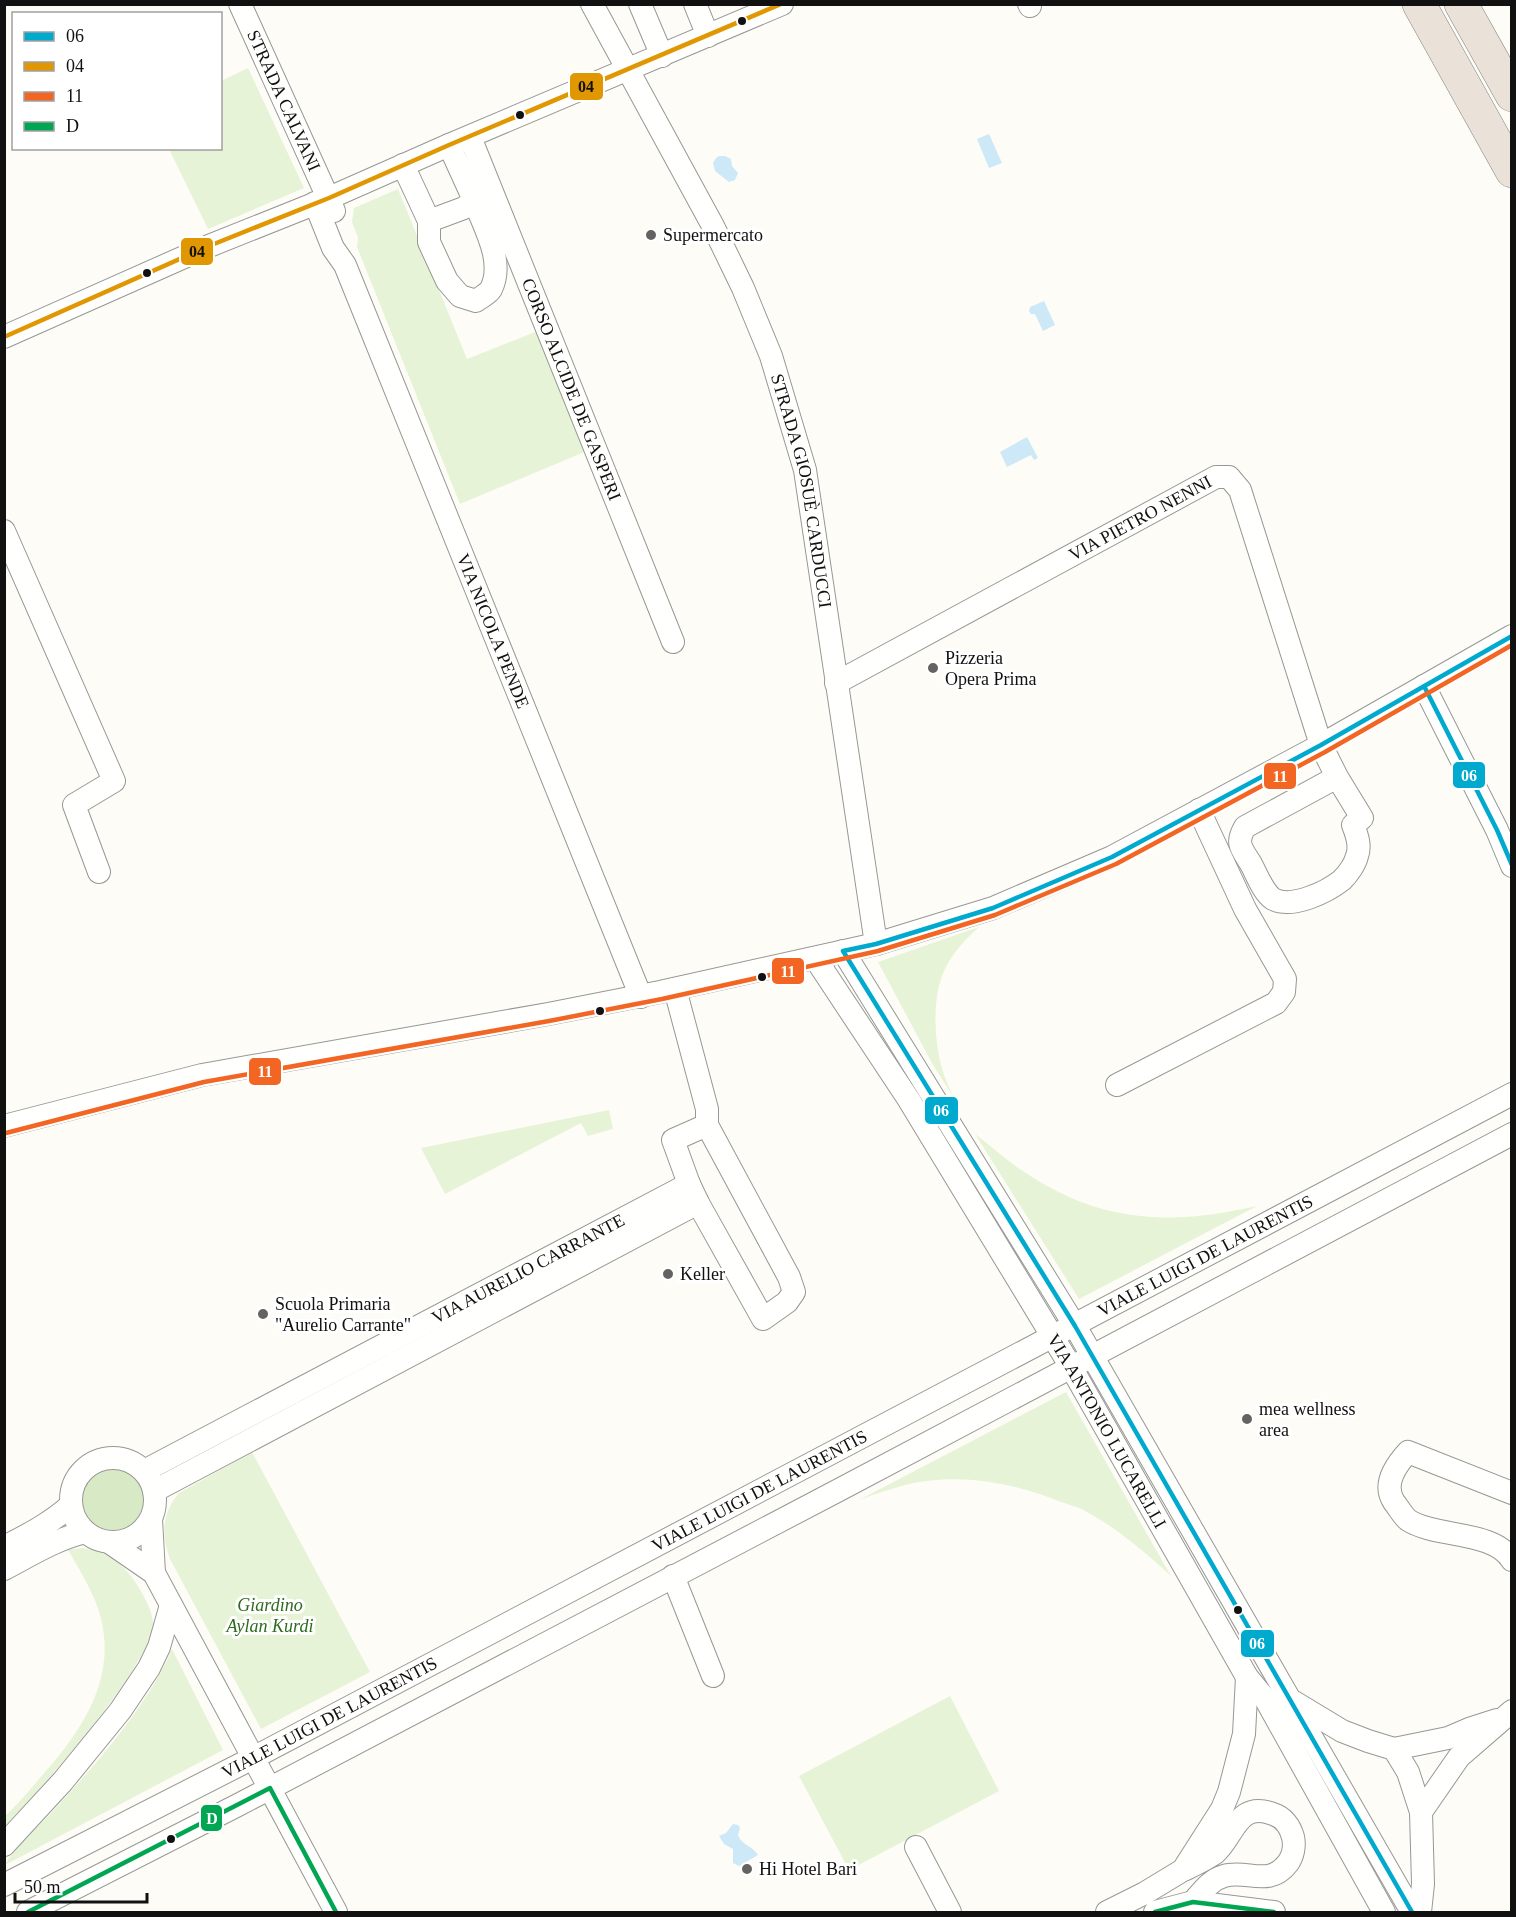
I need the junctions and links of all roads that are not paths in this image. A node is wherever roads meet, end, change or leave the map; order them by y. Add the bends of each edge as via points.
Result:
1 (240, 4) edge
2 (592, 4) edge
3 (640, 4) edge
4 (695, 4) edge
5 (782, 4) edge
6 (1419, 4) edge
7 (1461, 4) edge
8 (708, 36) junction
9 (662, 56) junction
10 (628, 70) junction
11 (1512, 94) edge
12 (460, 141) junction
13 (402, 165) junction
14 (1512, 171) edge
15 (322, 200) junction
16 (474, 200) junction
17 (429, 221) junction
18 (4, 337) edge
19 (4, 531) edge
20 (1512, 636) edge
21 (673, 642) dead end
22 (836, 683) junction
23 (1424, 686) junction
24 (1321, 745) junction
25 (1336, 777) junction
26 (1198, 810) junction
27 (1512, 866) edge
28 (99, 872) dead end
29 (876, 944) junction
30 (843, 951) junction
31 (815, 958) junction
32 (675, 989) junction
33 (641, 996) junction
34 (1117, 1085) dead end
35 (1512, 1095) edge
36 (707, 1125) junction
37 (4, 1126) edge
38 (1512, 1134) edge
39 (693, 1194) junction
40 (1076, 1326) junction
41 (1053, 1337) junction
42 (1093, 1355) junction
43 (1071, 1367) junction
44 (144, 1471) junction
45 (154, 1491) junction
46 (1512, 1493) edge
47 (71, 1505) junction
48 (151, 1519) junction
49 (85, 1532) junction
50 (109, 1542) junction
51 (4, 1547) edge
52 (1512, 1560) edge
53 (4, 1569) edge
54 (154, 1573) junction
55 (673, 1576) junction
56 (171, 1605) junction
57 (713, 1676) dead end
58 (1247, 1677) junction
59 (1266, 1700) junction
60 (1292, 1701) junction
61 (1510, 1711) edge
62 (1454, 1748) junction
63 (1394, 1749) junction
64 (253, 1758) junction
65 (270, 1788) junction
66 (1421, 1812) junction
67 (4, 1845) edge
68 (916, 1847) dead end
69 (1183, 1870) junction
70 (4, 1885) edge
71 (1193, 1902) junction
72 (28, 1912) edge
73 (336, 1912) edge
74 (950, 1912) edge
75 (1107, 1912) edge
76 (1155, 1912) edge
77 (1274, 1912) edge
78 (1384, 1912) edge
79 (1412, 1912) edge
80 (1420, 1912) edge

1 - 15 street, STRADA CALVANI
2 - 10 street, STRADA GIOSUÈ CARDUCCI
3 - 9 street
4 - 8 street
5 - 8 street
6 - 14 highway
7 - 11 highway
8 - 9 street
9 - 10 street
10 - 12 street
10 - 22 street, STRADA GIOSUÈ CARDUCCI via 713,226 771,356 805,470
12 - 13 street
12 - 16 street
12 - 21 street, CORSO ALCIDE DE GASPERI
13 - 15 street
13 - 17 street
15 - 18 street
15 - 33 street, VIA NICOLA PENDE via 346,242 345,265
16 - 17 street via 464,208
16 - 17 street via 496,268 490,291 476,301 460,296 447,281 429,242
19 - 28 street via 114,781 74,805
20 - 23 street
22 - 24 street, VIA PIETRO NENNI via 1216,477 1229,477 1240,490
22 - 29 street, STRADA GIOSUÈ CARDUCCI
23 - 24 street
23 - 27 street
24 - 25 street, VIA PIETRO NENNI
24 - 26 street
25 - 25 street, VIA PIETRO NENNI via 1245,827 1240,836 1240,844 1268,894 1279,901 1314,895 1342,879 1358,855 1353,825 1362,818
26 - 29 street via 1112,857 993,908
26 - 34 street via 1245,909 1285,979 1284,992 1276,1003
29 - 30 street
30 - 31 street
30 - 40 street, VIA ANTONIO LUCARELLI
31 - 32 street
31 - 41 street, VIA ANTONIO LUCARELLI via 909,1100
32 - 33 street
32 - 36 street via 707,1109
33 - 37 street via 202,1075
35 - 40 street, VIALE LUIGI DE LAURENTIS
36 - 39 street via 673,1140
36 - 39 street via 794,1292 763,1319
38 - 42 street, VIALE LUIGI DE LAURENTIS
39 - 44 street, VIA AURELIO CARRANTE
39 - 45 street, VIA AURELIO CARRANTE
40 - 41 street, VIALE LUIGI DE LAURENTIS
40 - 42 street, VIA ANTONIO LUCARELLI
41 - 43 street, VIA ANTONIO LUCARELLI
41 - 64 street, VIALE LUIGI DE LAURENTIS
42 - 43 street, VIALE LUIGI DE LAURENTIS
42 - 60 street, VIA ANTONIO LUCARELLI
43 - 55 street, VIALE LUIGI DE LAURENTIS
43 - 58 street, VIA ANTONIO LUCARELLI
44 - 45 street
44 - 47 street via 121,1458 95,1461 76,1479
45 - 48 street
46 - 52 street via 1408,1452 1397,1464 1389,1484 1391,1498 1407,1520 1493,1544
47 - 49 street
47 - 51 street via 40,1529
48 - 50 street via 135,1536
48 - 54 street
49 - 50 street
49 - 53 street
50 - 54 street
54 - 56 street
55 - 57 street
55 - 65 street, VIALE LUIGI DE LAURENTIS
56 - 64 street
56 - 67 street via 150,1668 132,1694 63,1781
58 - 59 street, VIA ANTONIO LUCARELLI
58 - 69 street via 1244,1734 1229,1792
59 - 60 street
59 - 78 street, VIA ANTONIO LUCARELLI
60 - 63 street via 1342,1731
60 - 79 street, VIA ANTONIO LUCARELLI
61 - 62 street
62 - 63 street
62 - 66 street
63 - 66 street via 1408,1772
64 - 65 street
64 - 70 street, VIALE LUIGI DE LAURENTIS
65 - 72 street, VIALE LUIGI DE LAURENTIS
65 - 73 street
66 - 80 street
68 - 74 street
69 - 71 street via 1215,1852 1244,1815 1265,1811 1276,1814 1291,1829 1293,1850 1283,1869 1263,1877 1226,1875 1210,1883
69 - 75 street
71 - 76 street
71 - 77 street

